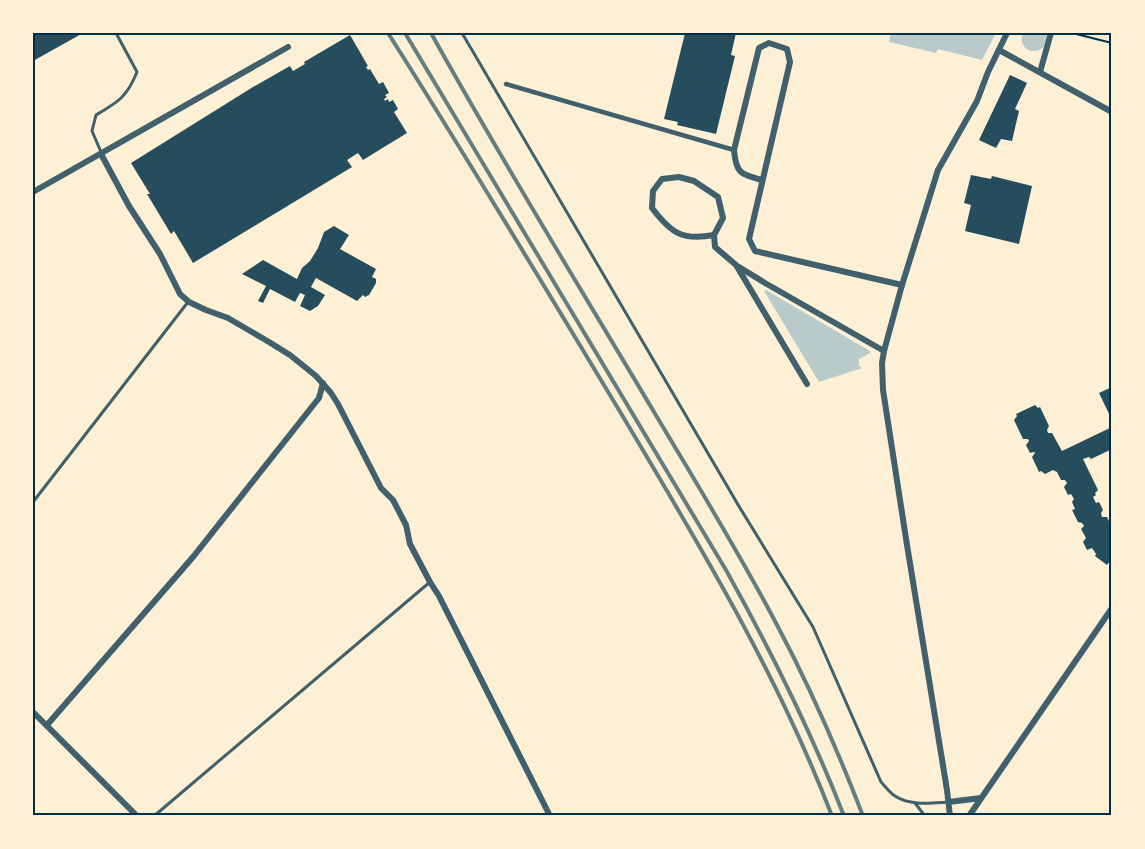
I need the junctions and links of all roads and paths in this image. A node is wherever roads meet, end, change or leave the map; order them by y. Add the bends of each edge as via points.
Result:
1 (116, 33) edge
2 (462, 33) edge
3 (1007, 33) edge
4 (1051, 33) edge
5 (1072, 33) edge
6 (1112, 43) edge
7 (288, 47) dead end
8 (999, 50) junction
9 (1040, 72) junction
10 (506, 84) dead end
11 (1112, 112) edge
12 (734, 150) junction
13 (101, 154) junction
14 (762, 180) junction
15 (33, 192) edge
16 (714, 235) junction
17 (736, 265) junction
18 (902, 285) junction
19 (189, 302) junction
20 (884, 351) junction
21 (323, 383) junction
22 (807, 384) dead end
23 (33, 502) edge
24 (430, 582) junction
25 (1112, 608) edge
26 (33, 712) edge
27 (47, 724) junction
28 (981, 798) junction
29 (949, 802) junction
30 (915, 803) junction
31 (137, 816) edge
32 (154, 816) edge
33 (550, 816) edge
34 (925, 816) edge
35 (950, 816) edge
36 (969, 816) edge

1 - 13 lane via 136,72 130,88 116,103 96,115 92,132
2 - 30 lane via 813,627 881,782 895,796
3 - 8 street
4 - 9 street
5 - 6 path
7 - 13 street
8 - 9 street
8 - 18 street via 977,100 938,170
9 - 11 street
10 - 12 street
12 - 14 street via 735,164 743,174
12 - 14 street via 759,48 770,43 787,49 790,62
13 - 15 street
13 - 19 street via 180,294
14 - 18 street via 749,239 755,251
16 - 16 street via 723,218 718,197 694,181 679,177 662,179 653,191 652,208 664,225 684,236
16 - 17 street via 715,248
17 - 20 street
17 - 22 street
18 - 20 street
19 - 21 street via 228,318 269,342
19 - 23 lane
20 - 29 street via 883,390
21 - 24 street via 381,488 393,500
21 - 27 street via 319,398 193,557
24 - 32 lane
24 - 33 street
25 - 28 street
26 - 27 street
27 - 31 street
28 - 29 street
28 - 36 street
29 - 30 lane
29 - 35 street
30 - 34 lane

